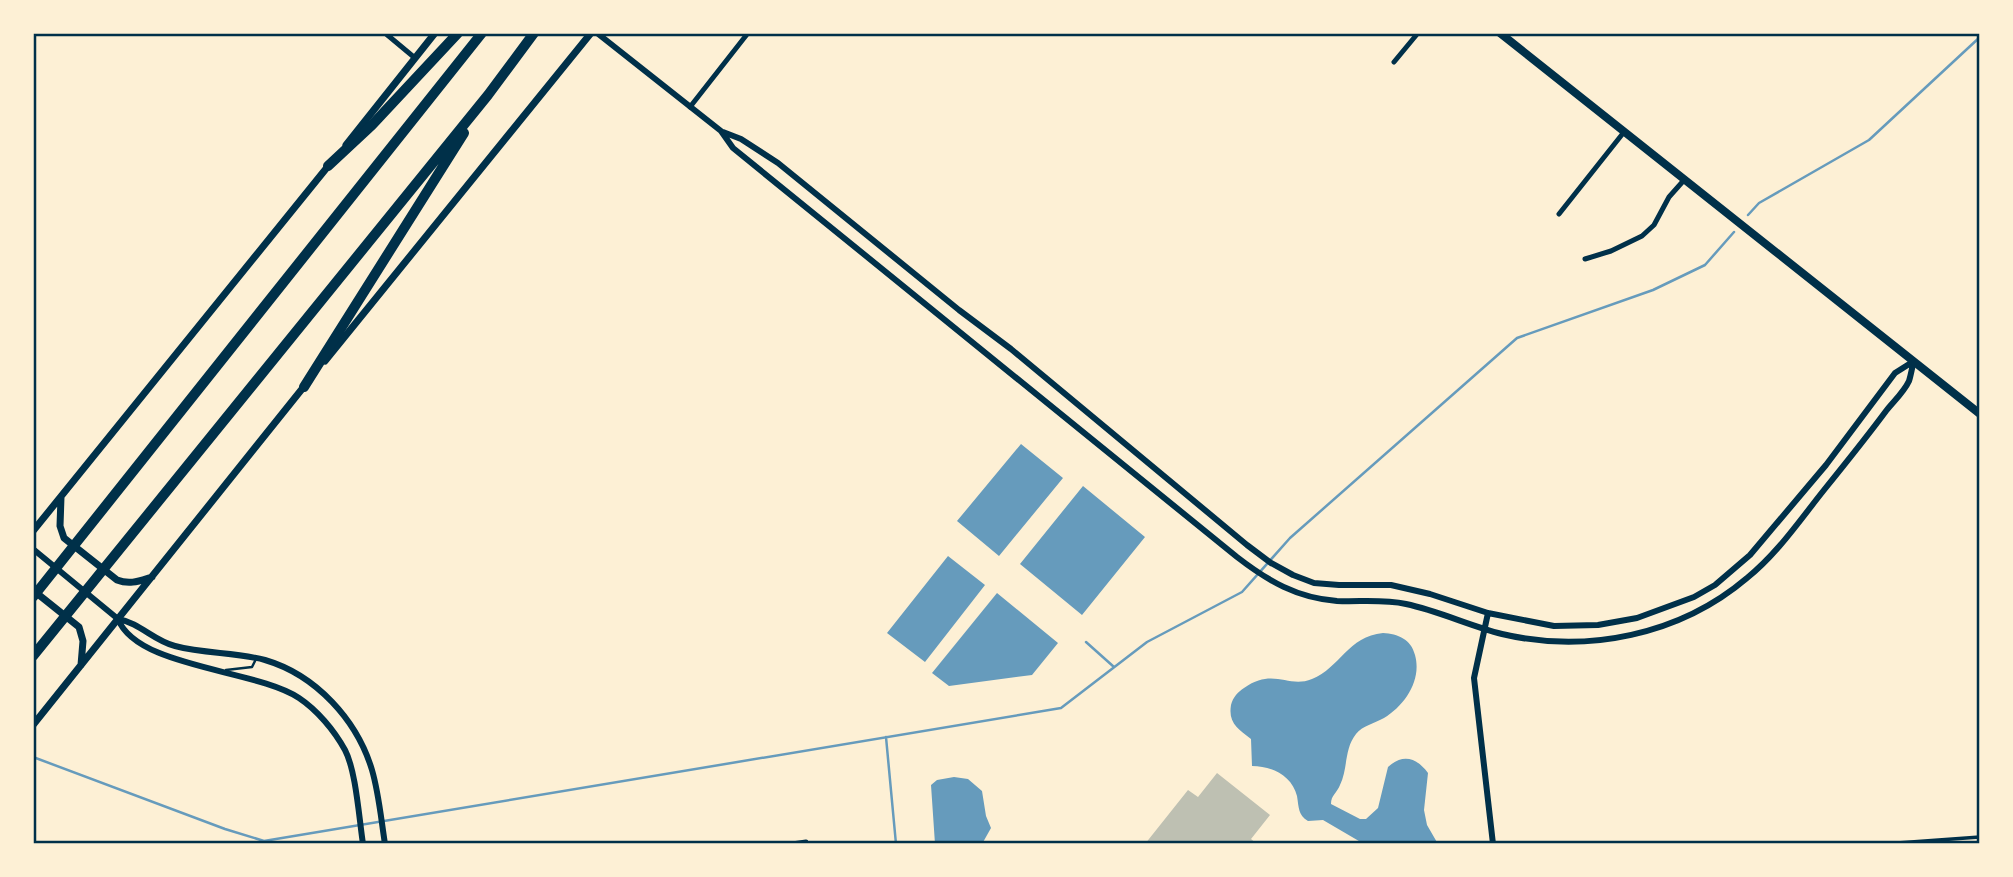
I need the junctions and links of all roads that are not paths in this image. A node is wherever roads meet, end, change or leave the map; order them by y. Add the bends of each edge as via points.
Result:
1 (385, 33) edge
2 (435, 33) edge
3 (458, 33) edge
4 (482, 33) edge
5 (534, 33) edge
6 (591, 33) edge
7 (597, 33) edge
8 (748, 33) edge
9 (1418, 33) edge
10 (1500, 33) edge
11 (415, 58) junction
12 (1394, 62) dead end
13 (488, 95) junction
14 (690, 107) junction
15 (721, 131) junction
16 (1624, 132) junction
17 (328, 166) junction
18 (1685, 179) junction
19 (1559, 214) dead end
20 (1585, 259) dead end
21 (1914, 361) junction
22 (303, 387) junction
23 (1980, 414) edge
24 (61, 496) junction
25 (33, 531) edge
26 (33, 549) edge
27 (152, 577) junction
28 (33, 591) edge
29 (33, 597) edge
30 (1488, 613) junction
31 (118, 619) junction
32 (1483, 628) junction
33 (33, 656) edge
34 (256, 658) junction
35 (81, 665) junction
36 (219, 670) junction
37 (35, 723) edge
38 (1980, 837) edge
39 (806, 843) edge
40 (363, 844) edge
41 (385, 844) edge
42 (792, 844) edge
43 (1493, 844) edge
44 (1883, 844) edge

1 - 11 street
2 - 11 main road
3 - 17 highway
4 - 29 highway
5 - 13 highway
6 - 22 main road
7 - 14 street
8 - 14 street
9 - 12 street
10 - 16 main road
11 - 17 main road
13 - 22 highway
13 - 33 highway
14 - 15 street
15 - 30 street via 778,163 1271,563 1314,583 1391,585
15 - 32 street via 733,148 1263,577 1311,598 1390,601
16 - 18 main road
16 - 19 street
17 - 24 main road
18 - 20 street via 1642,236
18 - 21 main road
21 - 23 main road
21 - 30 street via 1895,373 1826,466 1750,555 1705,591 1653,613 1598,625 1554,626
21 - 32 street via 1909,382 1768,559 1716,600 1681,620 1602,641 1571,642
22 - 27 main road
24 - 25 main road
24 - 27 main road via 64,538 117,580 134,583
26 - 31 street
27 - 31 main road
28 - 35 main road via 79,627
30 - 32 street
31 - 34 street via 173,646
31 - 35 main road
31 - 36 street via 122,630 157,654
32 - 43 street via 1474,678
34 - 36 lane via 252,667
34 - 41 street via 295,673 343,714 366,753
35 - 37 main road
36 - 40 street via 275,686 299,698 321,718 346,751
38 - 44 street
39 - 42 street

